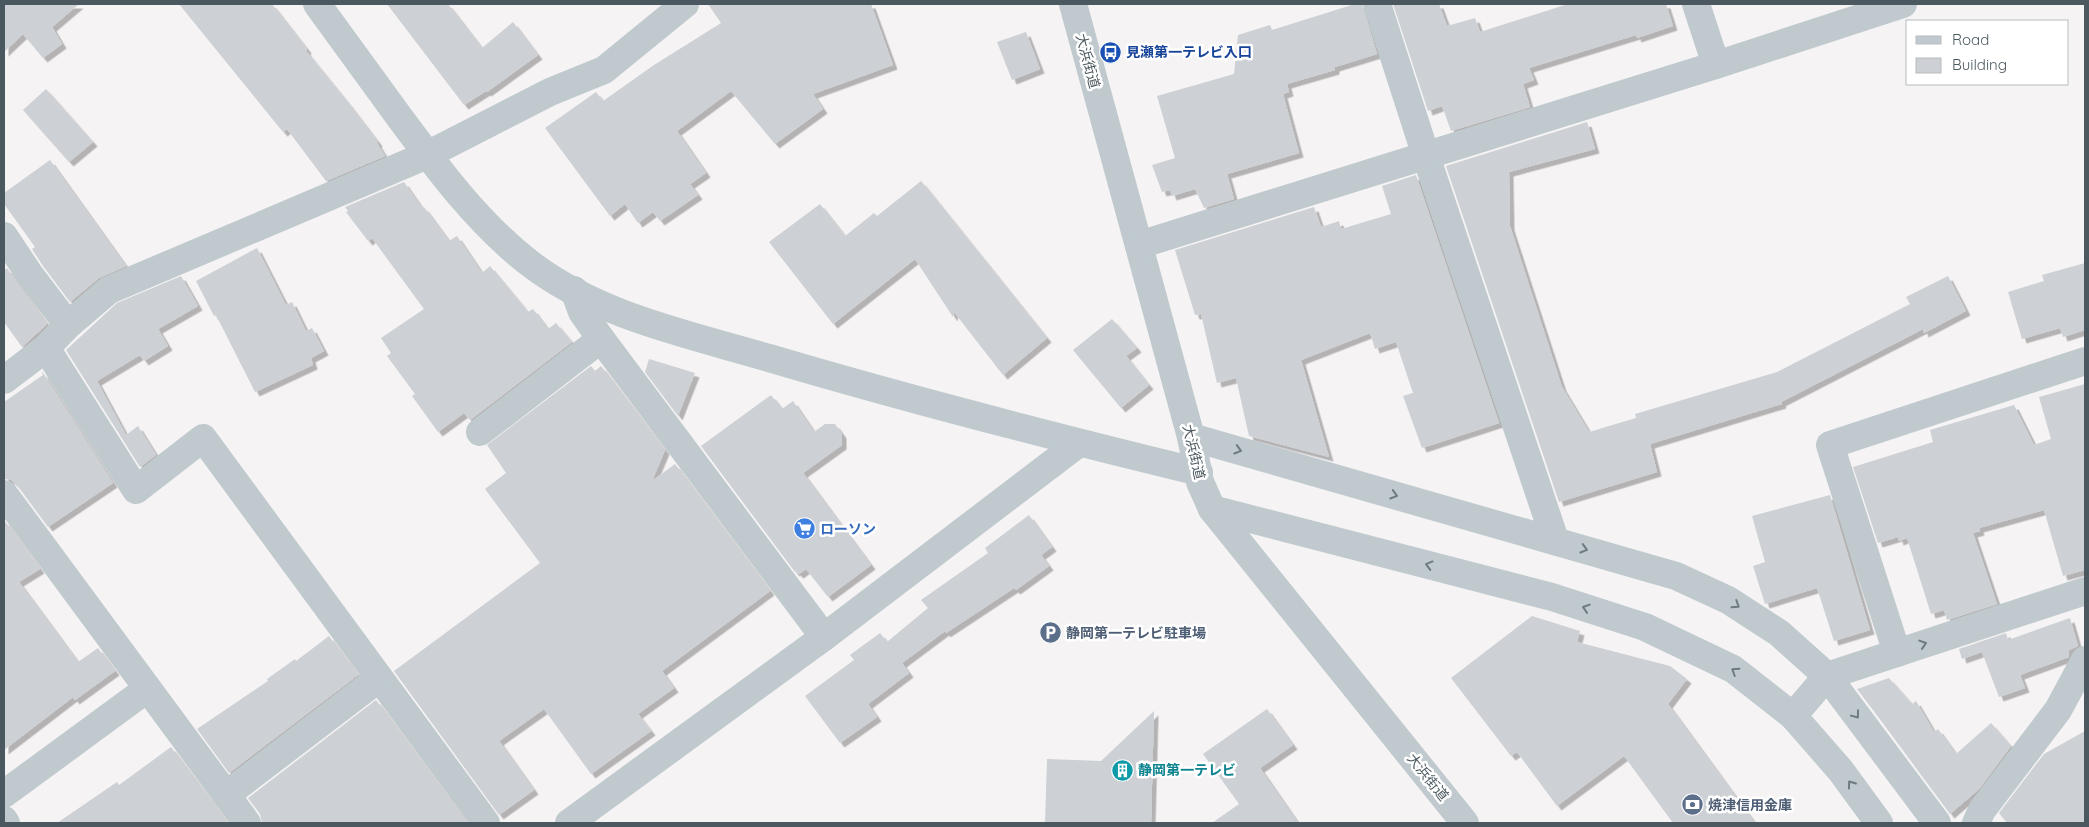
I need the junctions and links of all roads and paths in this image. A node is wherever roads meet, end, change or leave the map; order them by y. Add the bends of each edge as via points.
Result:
1 (317, 4) edge
2 (685, 4) edge
3 (1073, 4) edge
4 (1377, 4) edge
5 (1696, 4) edge
6 (1904, 4) edge
7 (1716, 65) junction
8 (427, 155) junction
9 (1426, 156) junction
10 (4, 236) edge
11 (1139, 245) junction
12 (574, 290) junction
13 (68, 325) junction
14 (601, 339) junction
15 (46, 348) junction
16 (2085, 361) edge
17 (4, 380) edge
18 (480, 432) dead end
19 (1191, 437) junction
20 (1079, 443) junction
21 (1199, 472) junction
22 (4, 494) edge
23 (1212, 509) junction
24 (1555, 540) junction
25 (2085, 590) edge
26 (824, 637) junction
27 (1897, 653) junction
28 (2085, 660) edge
29 (1827, 676) junction
30 (378, 679) junction
31 (147, 689) junction
32 (1793, 716) junction
33 (4, 794) edge
34 (226, 795) junction
35 (4, 820) edge
36 (6, 823) edge
37 (247, 823) edge
38 (486, 823) edge
39 (569, 823) edge
40 (1465, 823) edge
41 (1879, 823) edge
42 (1937, 823) edge
43 (1976, 823) edge

1 - 8 street
2 - 8 street via 604,70 550,92
3 - 11 street, 大浜街道
4 - 9 street
5 - 7 street
6 - 7 street
7 - 9 street
8 - 12 street via 499,236 529,263
8 - 13 street via 109,290
9 - 11 street
9 - 24 street
10 - 13 street
11 - 19 street, 大浜街道
12 - 14 street via 582,312
12 - 20 street via 604,306 662,326
13 - 15 street
14 - 18 street
14 - 26 street
15 - 17 street
15 - 30 street via 136,490 203,438
16 - 27 street via 1830,445
19 - 21 street, 大浜街道
19 -> 24 street
20 - 21 street
20 - 26 street
21 - 23 street, 大浜街道
22 - 31 street
32 -> 23 street via 1734,669 1645,627 1552,597
23 - 40 street, 大浜街道
24 -> 29 street via 1676,576 1728,600 1779,633
27 -> 25 street
26 - 39 street
27 - 29 street
28 - 43 street via 2058,710 1982,810
29 - 32 street
29 -> 42 street
30 - 34 street
30 - 38 street
31 - 33 street
31 - 34 street
41 -> 32 street via 1842,771
34 - 37 street
35 - 36 street

